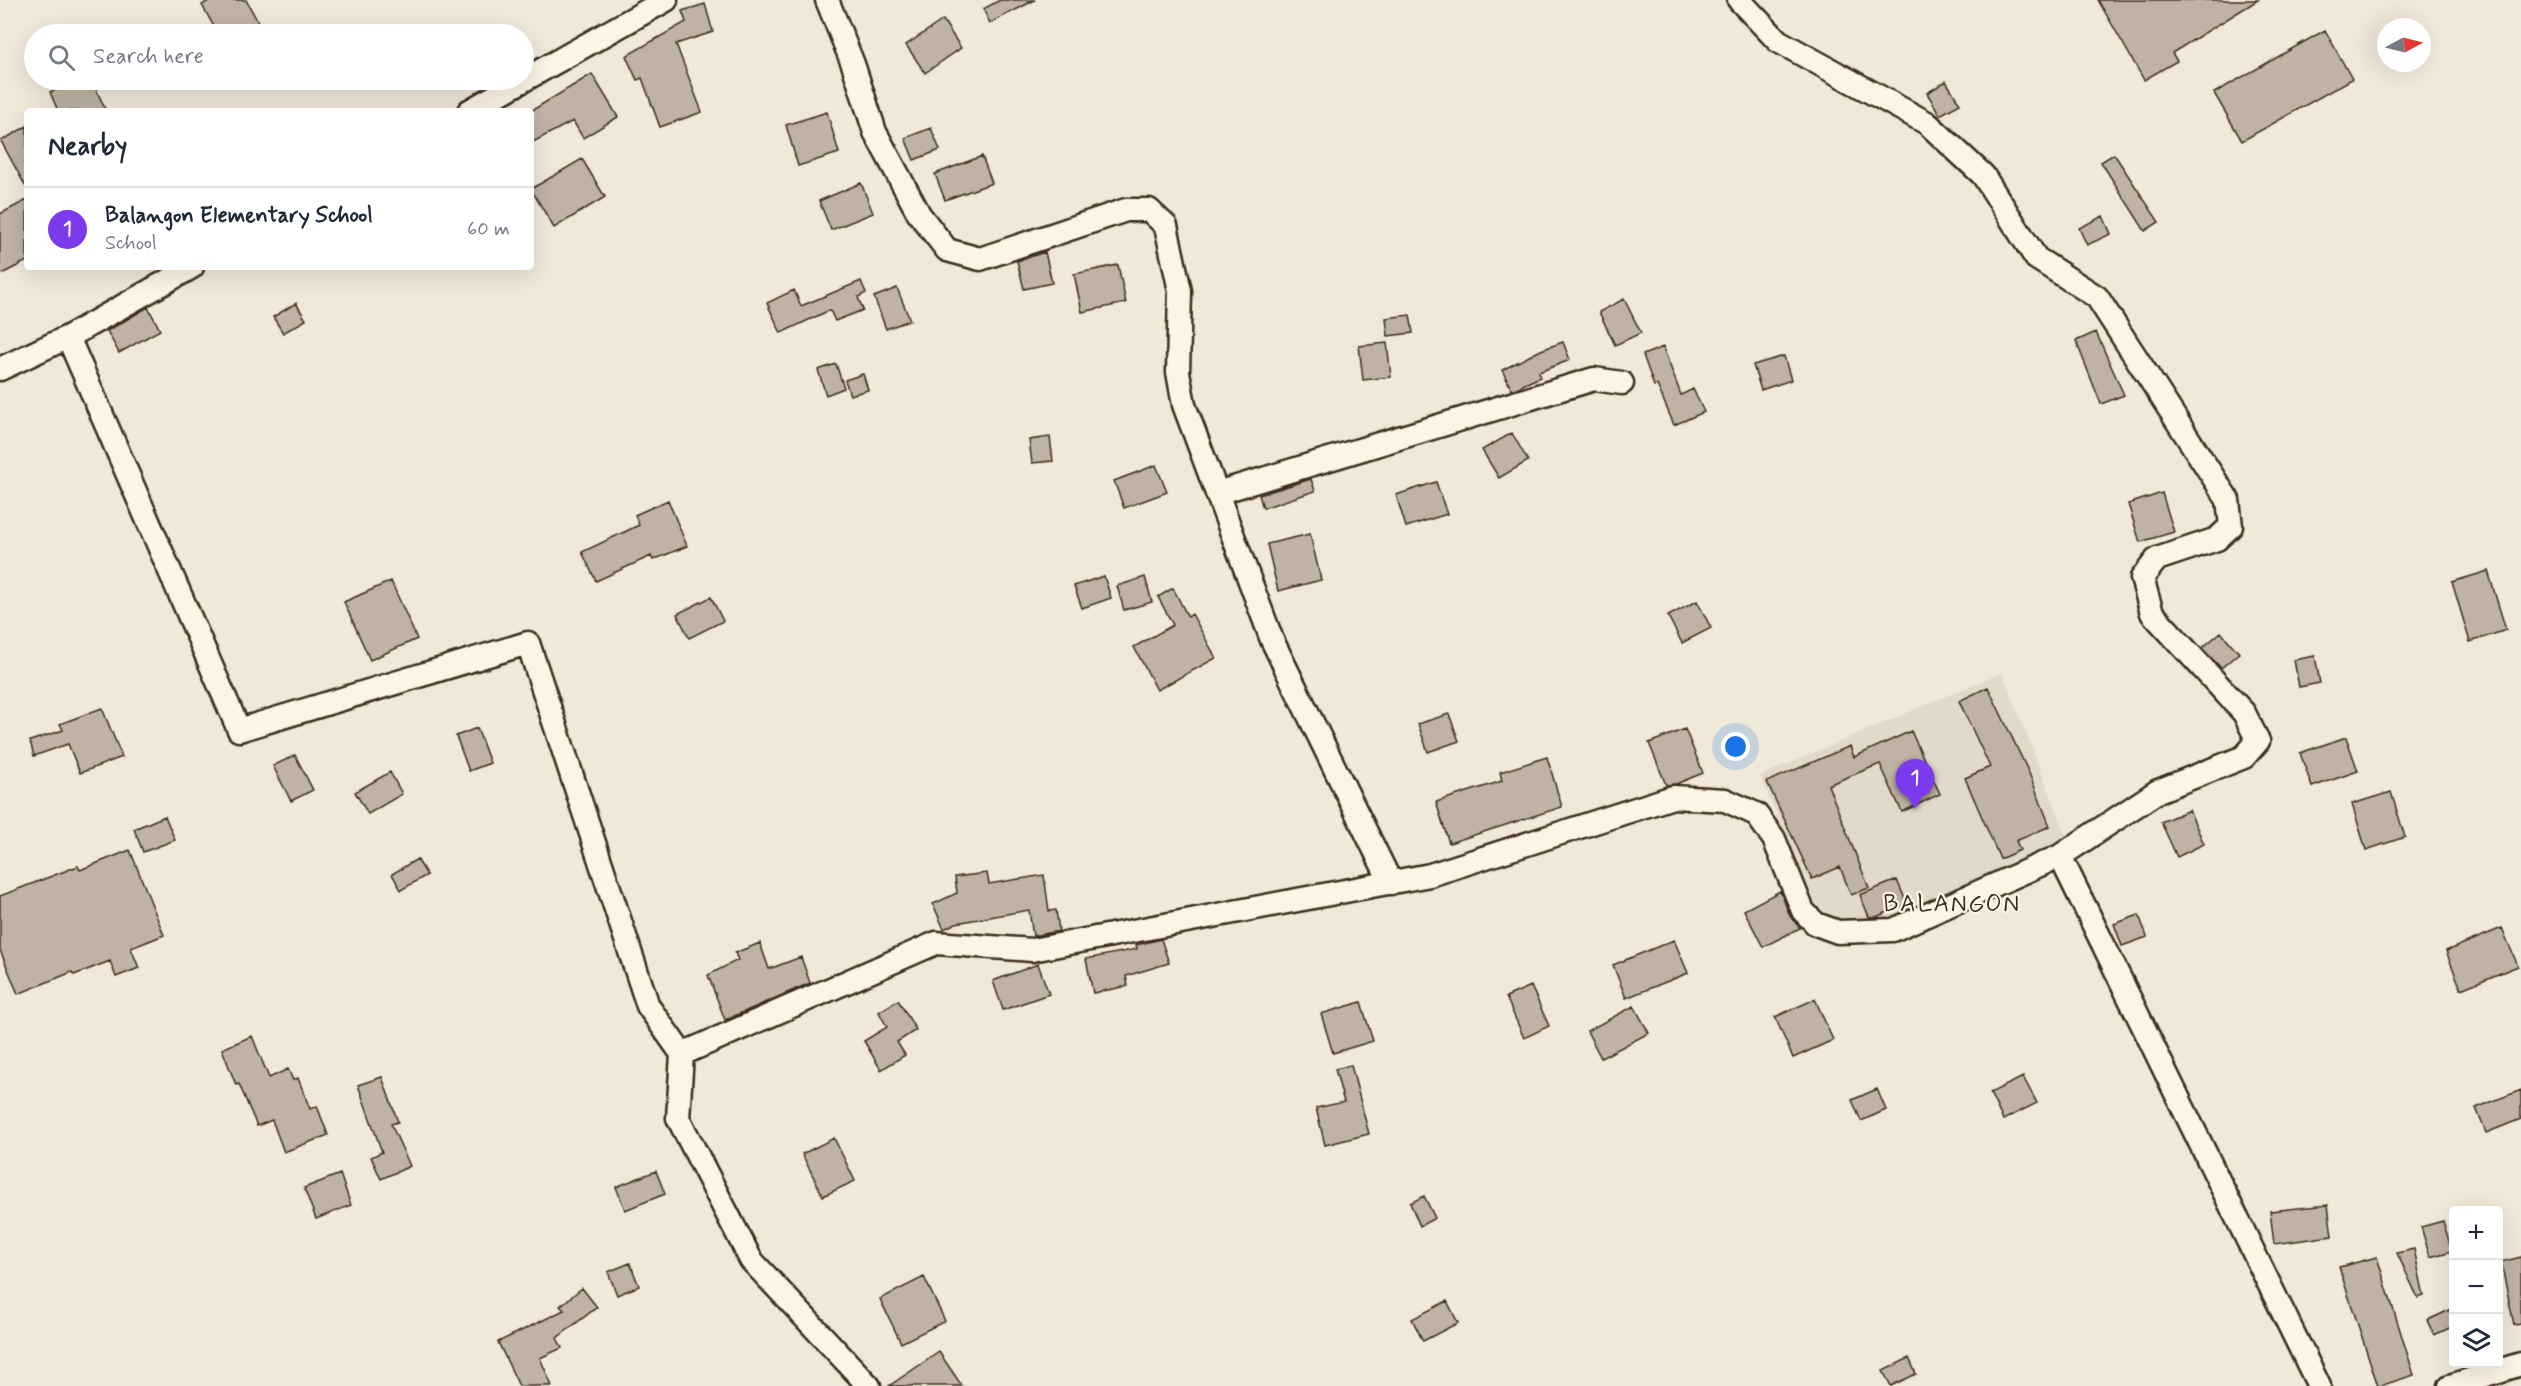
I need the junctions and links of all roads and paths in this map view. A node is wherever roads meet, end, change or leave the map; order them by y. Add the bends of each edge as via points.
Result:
1 (666, 0) edge
2 (827, 0) edge
3 (1738, 0) edge
4 (534, 74) edge
5 (506, 90) edge
6 (474, 108) edge
7 (187, 270) edge
8 (68, 337) junction
9 (0, 369) edge
10 (1622, 383) dead end
11 (1217, 493) junction
12 (2060, 856) junction
13 (1391, 883) junction
14 (682, 1054) junction
15 (2521, 1364) edge
16 (869, 1386) edge
17 (2319, 1386) edge
18 (2450, 1386) edge

1 - 4 street
2 - 11 street via 875,132 919,214 947,250 980,260 1126,210 1149,210 1166,226 1180,291 1178,372 1184,405
3 - 12 street via 1778,42 1927,123 1983,175 2036,258 2097,297 2228,500 2231,526 2217,539 2157,559 2142,578 2152,613 2244,713 2258,741 2244,757 2158,791
5 - 6 street
7 - 8 street
8 - 9 street
8 - 14 street via 239,730 528,643 648,1006
10 - 11 street via 1594,379
11 - 13 street via 1272,640
12 - 13 street via 1893,930 1838,932 1816,924 1803,911 1774,839 1756,814 1725,800 1673,797 1430,875
12 - 17 street
13 - 14 street via 1032,950 936,943
14 - 16 street via 678,1118 751,1260
15 - 18 street

